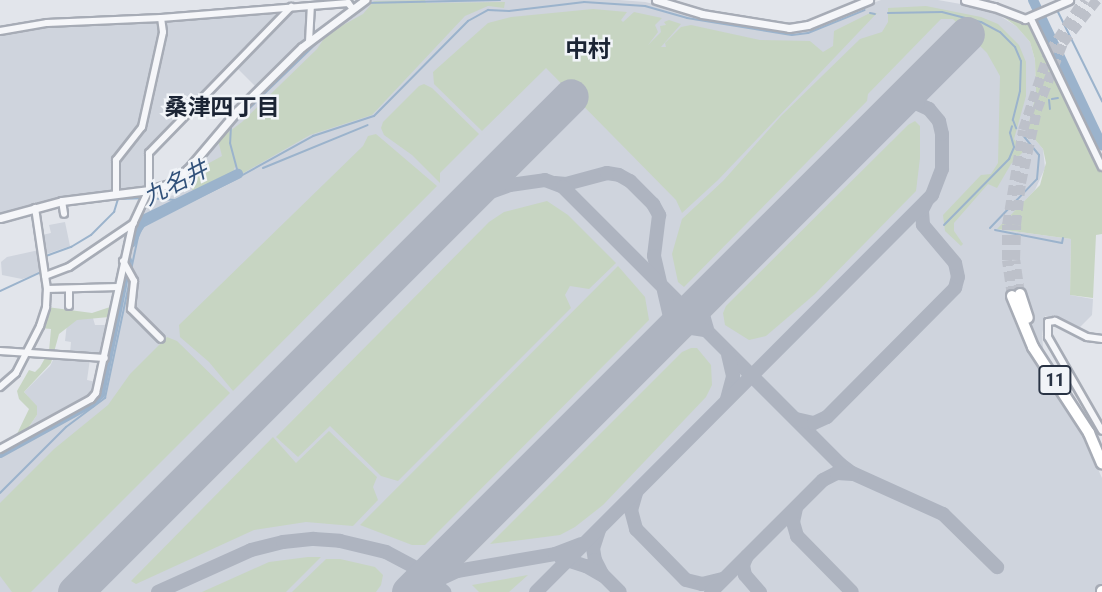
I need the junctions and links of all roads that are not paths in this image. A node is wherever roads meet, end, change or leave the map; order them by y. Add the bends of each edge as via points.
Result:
1 (365, 0) edge
2 (656, 0) edge
3 (869, 0) edge
4 (965, 0) edge
5 (1069, 0) edge
6 (311, 6) junction
7 (291, 7) junction
8 (353, 9) junction
9 (161, 18) junction
10 (1032, 18) junction
11 (0, 30) edge
12 (309, 42) junction
13 (1102, 167) edge
14 (149, 190) junction
15 (116, 194) junction
16 (62, 201) junction
17 (35, 208) junction
18 (64, 214) dead end
19 (0, 218) edge
20 (134, 223) junction
21 (123, 261) junction
22 (45, 276) junction
23 (118, 287) junction
24 (47, 289) junction
25 (69, 290) junction
26 (69, 306) dead end
27 (161, 339) dead end
28 (1102, 339) edge
29 (0, 351) edge
30 (26, 352) junction
31 (104, 358) junction
32 (0, 387) edge
33 (1102, 431) edge
34 (1102, 446) edge
35 (0, 449) edge
36 (1102, 463) edge

1 - 8 street
2 - 3 street via 789,28
4 - 10 street via 1018,18
5 - 10 street
6 - 7 street
6 - 8 street via 348,3
6 - 12 street
7 - 9 street
7 - 14 street via 149,153
8 - 12 street
9 - 11 street
9 - 15 street via 163,32 142,127 116,160
10 - 13 street
12 - 14 street via 237,111 188,169 170,184
14 - 15 street
14 - 20 street
15 - 16 street
16 - 17 street
16 - 18 street
17 - 19 street
17 - 22 street
20 - 21 street
20 - 22 street via 69,267
21 - 23 street
21 - 27 street via 134,281 131,309
22 - 24 street
23 - 25 street
23 - 31 street
24 - 25 street
24 - 30 street via 41,323
25 - 26 street
28 - 33 street via 1048,322 1048,338
29 - 30 street
30 - 31 street
30 - 32 street via 16,373
31 - 35 street via 99,386 91,399
34 - 36 highway, 11 via 1039,344 1016,295 1033,347

